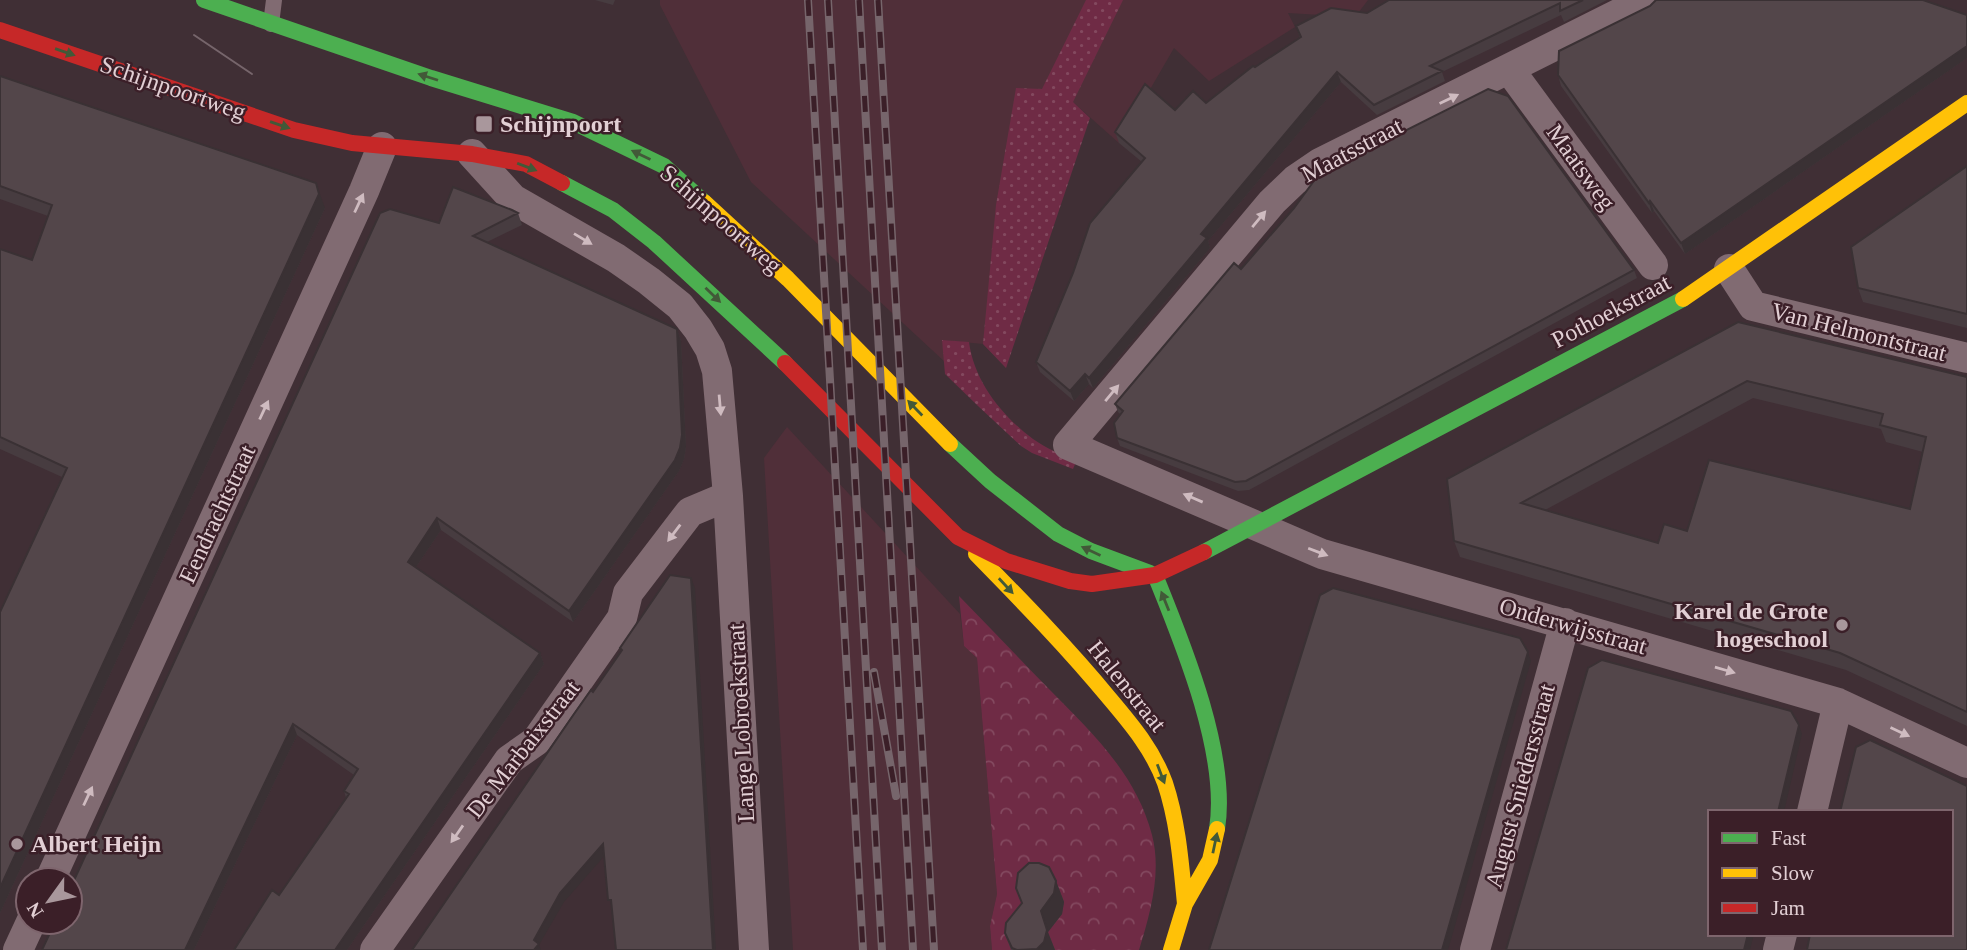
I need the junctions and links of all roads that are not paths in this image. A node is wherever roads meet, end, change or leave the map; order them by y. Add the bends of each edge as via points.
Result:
1 (204, 0) edge
2 (274, 0) edge
3 (1646, 0) edge
4 (271, 24) junction
5 (0, 30) edge
6 (1509, 69) junction
7 (1967, 103) edge
8 (382, 147) junction
9 (472, 154) junction
10 (1653, 265) dead end
11 (1729, 269) junction
12 (1967, 358) edge
13 (728, 496) junction
14 (1256, 525) junction
15 (958, 537) junction
16 (1155, 575) junction
17 (1565, 623) junction
18 (1838, 703) junction
19 (1967, 763) edge
20 (1812, 810) edge
21 (56, 866) edge
22 (1185, 904) junction
23 (375, 950) edge
24 (754, 950) edge
25 (1171, 950) edge
26 (1475, 950) edge

1 - 4 street, Schijnpoortweg
2 - 4 lane
3 - 6 street, Maatsstraat
16 -> 4 street, Schijnpoortweg via 1058,534 990,481 788,279 664,166 573,122
5 -> 8 street, Schijnpoortweg via 294,130
6 - 10 street, Maatsweg
14 -> 6 street, Maatsstraat via 1068,445 1295,180 1320,163
7 - 11 street, Pothoekstraat
8 - 9 street, Schijnpoortweg
21 -> 8 street, Eendrachtstraat
9 -> 13 street via 513,199 649,281 681,306 698,328 717,371
9 -> 15 street, Schijnpoortweg via 526,164 613,210 654,242 783,361
11 - 12 street, Van Helmontstraat via 1753,306
11 - 14 street, Pothoekstraat via 1680,301
13 -> 23 street, De Marbaixstraat via 690,512 628,593 622,618 536,741 509,760
13 - 24 street, Lange Lobroekstraat
14 - 16 street, Schijnpoortweg
14 -> 17 street, Onderwijsstraat via 1322,554
15 - 16 street, Schijnpoortweg via 1006,561 1070,581 1092,584
15 -> 22 street, Halenstraat via 1078,660 1144,740 1168,793
22 -> 16 street, Halenstraat via 1212,856 1218,786 1190,670
17 -> 18 street, Onderwijsstraat
17 - 26 street, August Sniedersstraat
18 -> 19 street, Onderwijsstraat
18 - 20 street
22 - 25 street, Halenstraat

